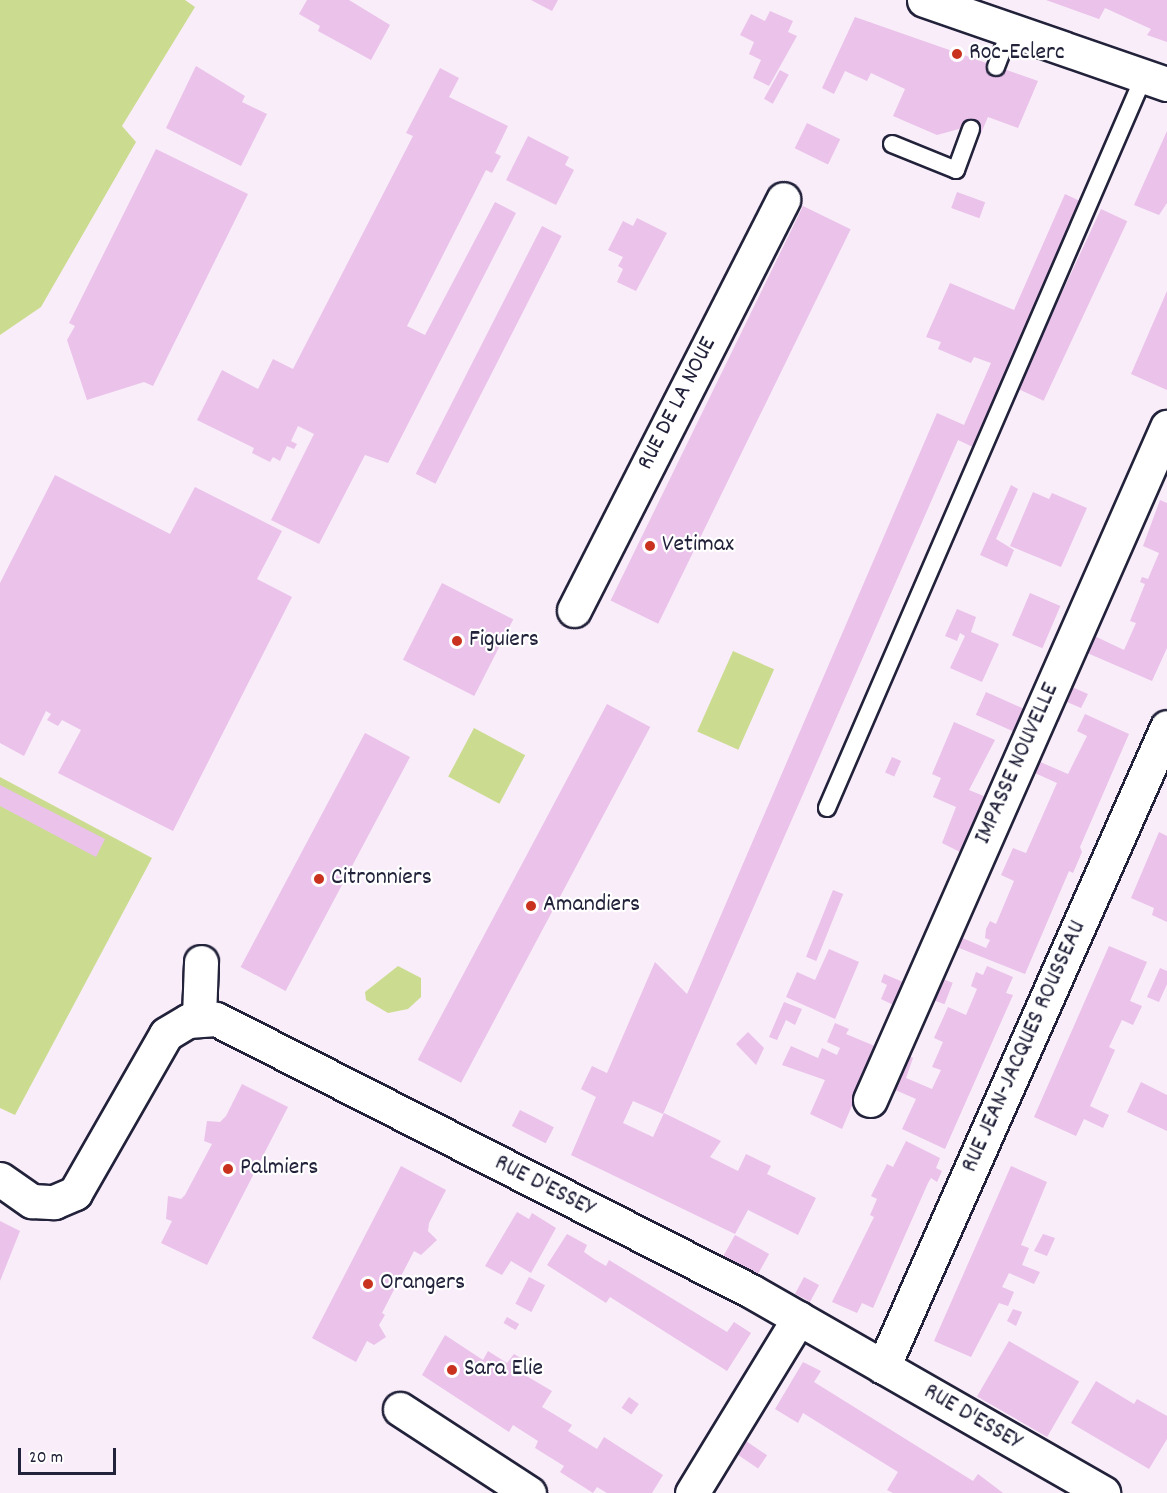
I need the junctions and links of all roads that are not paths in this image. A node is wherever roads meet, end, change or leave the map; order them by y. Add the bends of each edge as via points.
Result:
1 (924, 0) edge
2 (1010, 30) junction
3 (996, 67) dead end
4 (1156, 80) edge
5 (972, 129) dead end
6 (892, 144) dead end
7 (783, 199) dead end
8 (1167, 427) edge
9 (574, 610) dead end
10 (1167, 727) edge
11 (827, 808) dead end
12 (201, 962) dead end
13 (199, 1017) junction
14 (870, 1100) dead end
15 (0, 1179) edge
16 (799, 1318) junction
17 (883, 1367) junction
18 (400, 1409) dead end
19 (529, 1493) edge
20 (692, 1493) edge
21 (1103, 1493) edge

1 - 2 street
2 - 3 lane
2 - 4 street
4 - 11 lane
5 - 6 lane via 956,170
7 - 9 street, RUE DE LA NOUE
8 - 14 street, IMPASSE NOUVELLE
10 - 17 street, RUE JEAN-JACQUES ROUSSEAU
12 - 13 street
13 - 15 street via 166,1034 85,1182 75,1193 47,1203 32,1201
13 - 16 street, RUE D'ESSEY via 216,1018
16 - 17 street, RUE D'ESSEY
16 - 20 street
17 - 21 street, RUE D'ESSEY
18 - 19 street

